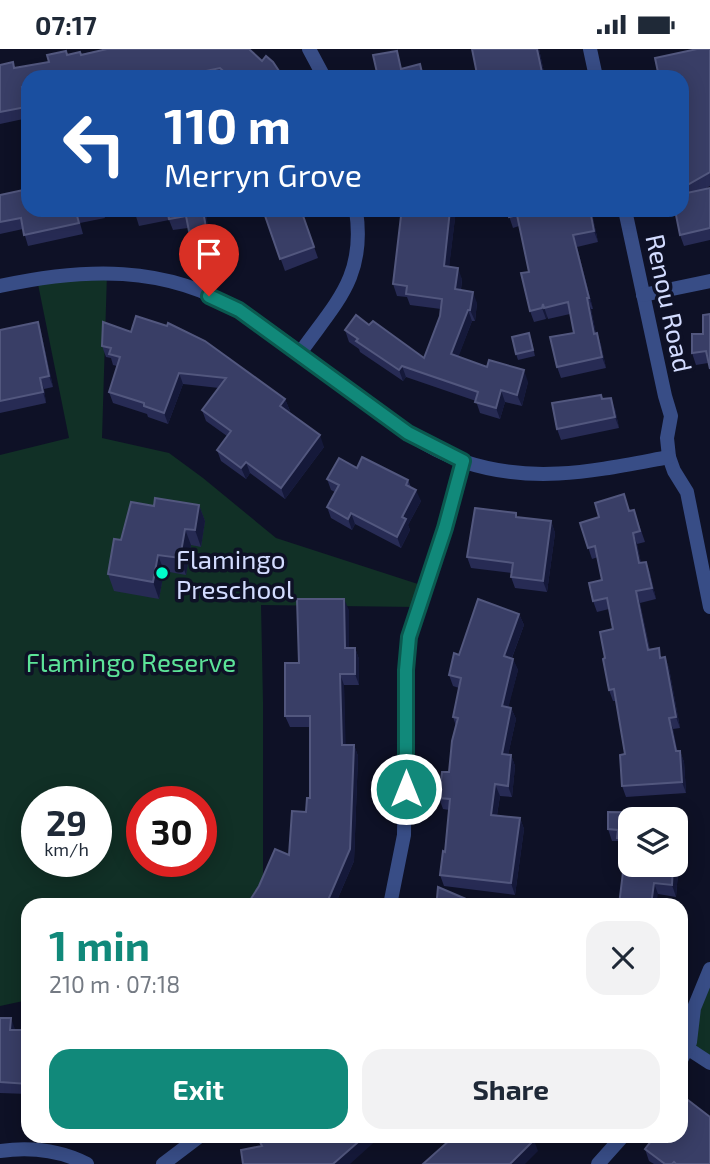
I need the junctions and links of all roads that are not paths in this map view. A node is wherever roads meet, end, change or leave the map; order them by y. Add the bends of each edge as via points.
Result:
1 (309, 49) edge
2 (590, 49) edge
3 (320, 70) edge
4 (594, 70) edge
5 (357, 217) edge
6 (626, 217) edge
7 (710, 281) edge
8 (0, 286) edge
9 (643, 295) junction
10 (300, 353) junction
11 (669, 457) junction
12 (463, 461) junction
13 (710, 607) edge
14 (391, 898) edge
15 (710, 969) edge
16 (688, 1044) edge
17 (688, 1055) edge
18 (710, 1063) edge
19 (191, 1143) edge
20 (617, 1143) edge
21 (0, 1151) edge
22 (87, 1164) edge
23 (163, 1164) edge
24 (598, 1164) edge

1 - 3 street
2 - 4 street
5 - 10 street via 359,249 349,282
6 - 9 street, Renou Road
7 - 9 street
8 - 10 street via 83,273 158,279 184,285 239,310
9 - 11 street, Renou Road via 671,411
10 - 12 street via 408,433
11 - 12 street via 557,475 513,472
11 - 13 street, Renou Road via 687,492
12 - 14 street via 409,637 404,835
15 - 16 street via 694,1008
17 - 18 street
19 - 23 street
20 - 24 street
21 - 22 street via 46,1151

